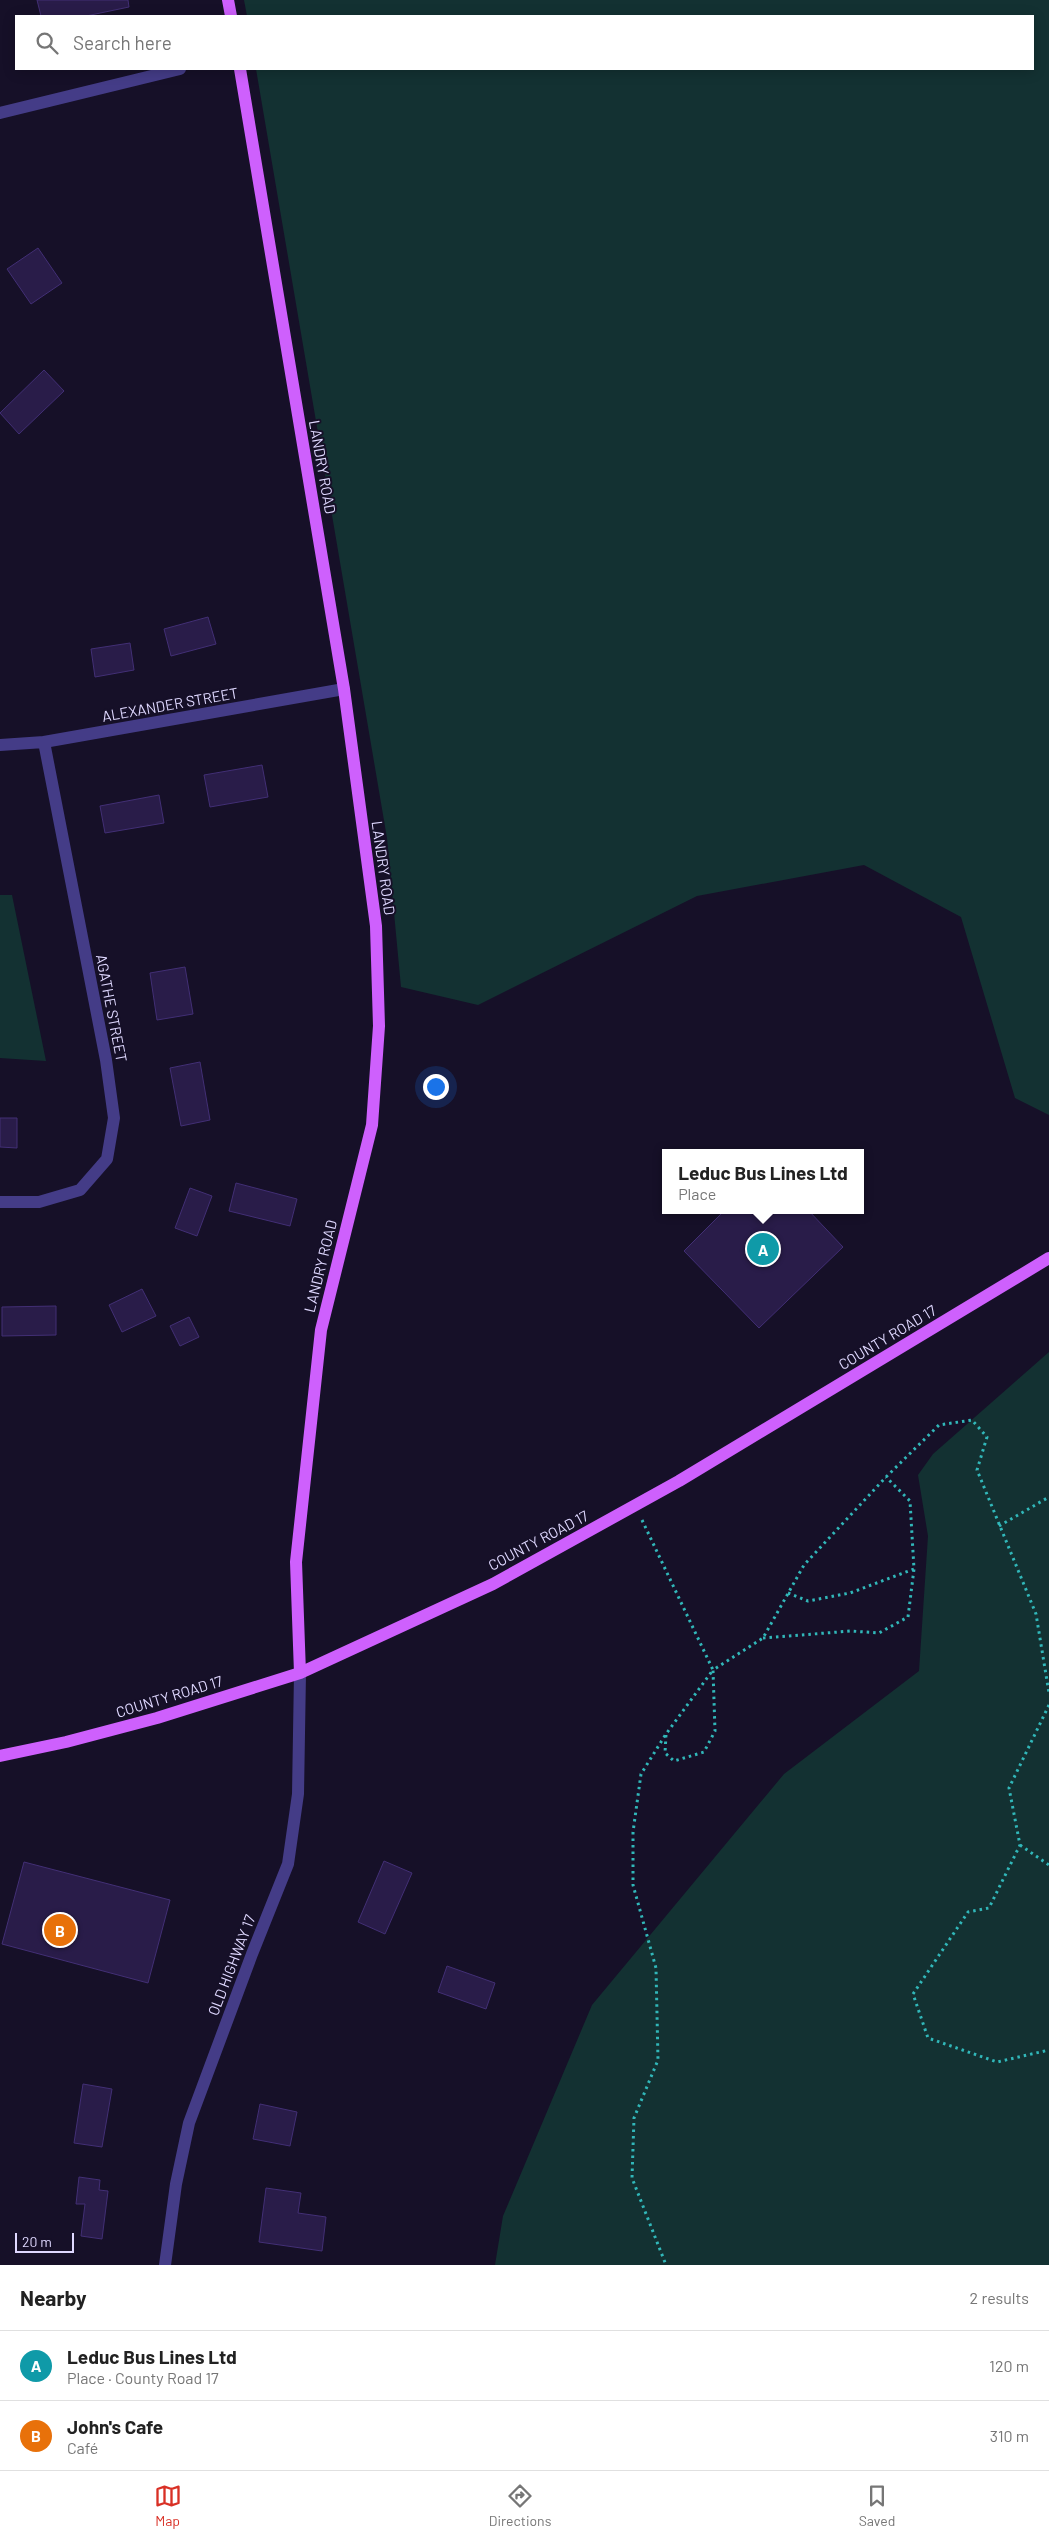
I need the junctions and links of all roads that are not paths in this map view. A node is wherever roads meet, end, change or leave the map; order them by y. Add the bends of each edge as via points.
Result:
1 (228, 0) edge
2 (231, 15) edge
3 (176, 70) edge
4 (240, 70) edge
5 (0, 113) edge
6 (344, 689) junction
7 (44, 742) junction
8 (0, 745) edge
9 (0, 1202) edge
10 (1049, 1258) edge
11 (300, 1672) junction
12 (0, 1756) edge
13 (165, 2265) edge

1 - 2 main road
3 - 5 street
4 - 6 main road, LANDRY ROAD
6 - 7 street, ALEXANDER STREET
6 - 11 main road, LANDRY ROAD via 376,926 379,1026 372,1125 321,1330 296,1562
7 - 8 street, ALEXANDER STREET
7 - 9 street, AGATHE STREET via 106,1060 114,1118 107,1159 80,1190 39,1202
10 - 11 main road, COUNTY ROAD 17 via 635,1506 493,1584
11 - 12 main road, COUNTY ROAD 17 via 157,1718
11 - 13 street, OLD HIGHWAY 17 via 298,1794 288,1864 189,2123 176,2184

